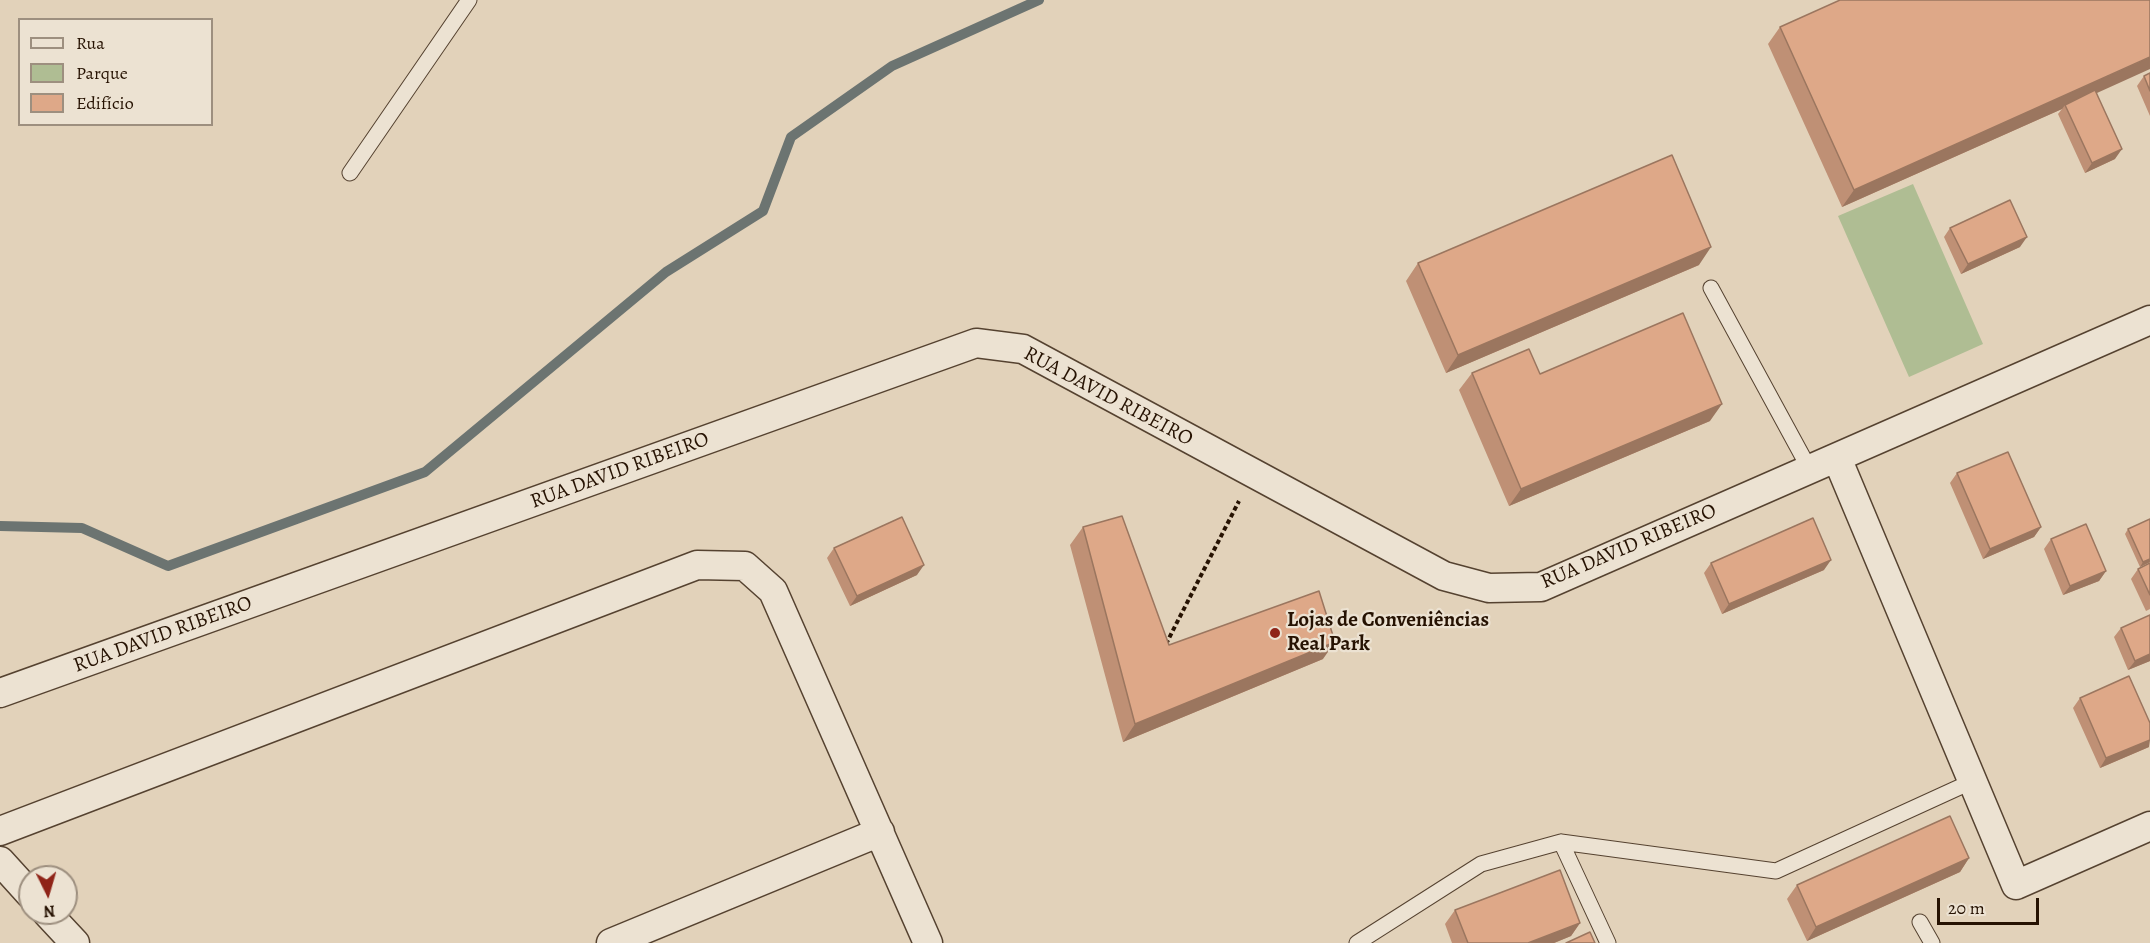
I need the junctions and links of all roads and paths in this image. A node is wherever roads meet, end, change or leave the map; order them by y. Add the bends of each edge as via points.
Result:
1 (469, 0) edge
2 (350, 173) dead end
3 (1711, 288) dead end
4 (2150, 320) edge
5 (1837, 458) junction
6 (1810, 470) junction
7 (1253, 474) junction
8 (1162, 652) edge
9 (0, 693) edge
10 (1972, 782) junction
11 (2150, 826) edge
12 (0, 831) edge
13 (879, 832) junction
14 (1561, 843) junction
15 (0, 861) edge
16 (18, 881) edge
17 (1920, 922) dead end
18 (58, 925) edge
19 (75, 943) edge
20 (611, 943) edge
21 (928, 943) edge
22 (1357, 943) edge
23 (1608, 943) edge
24 (1932, 943) edge

1 - 2 lane
3 - 6 lane
4 - 5 street, RUA DAVID RIBEIRO
5 - 6 street, RUA DAVID RIBEIRO
5 - 10 street
6 - 7 street, RUA DAVID RIBEIRO via 1541,587 1489,588 1444,576
7 - 8 path
7 - 9 street, RUA DAVID RIBEIRO via 1023,349 976,344
10 - 11 street via 2016,885
10 - 14 lane via 1776,871
12 - 13 street via 698,565 745,566 773,591
13 - 20 street
13 - 21 street
14 - 22 lane via 1481,864
14 - 23 lane
15 - 16 street
17 - 24 lane
18 - 19 street

